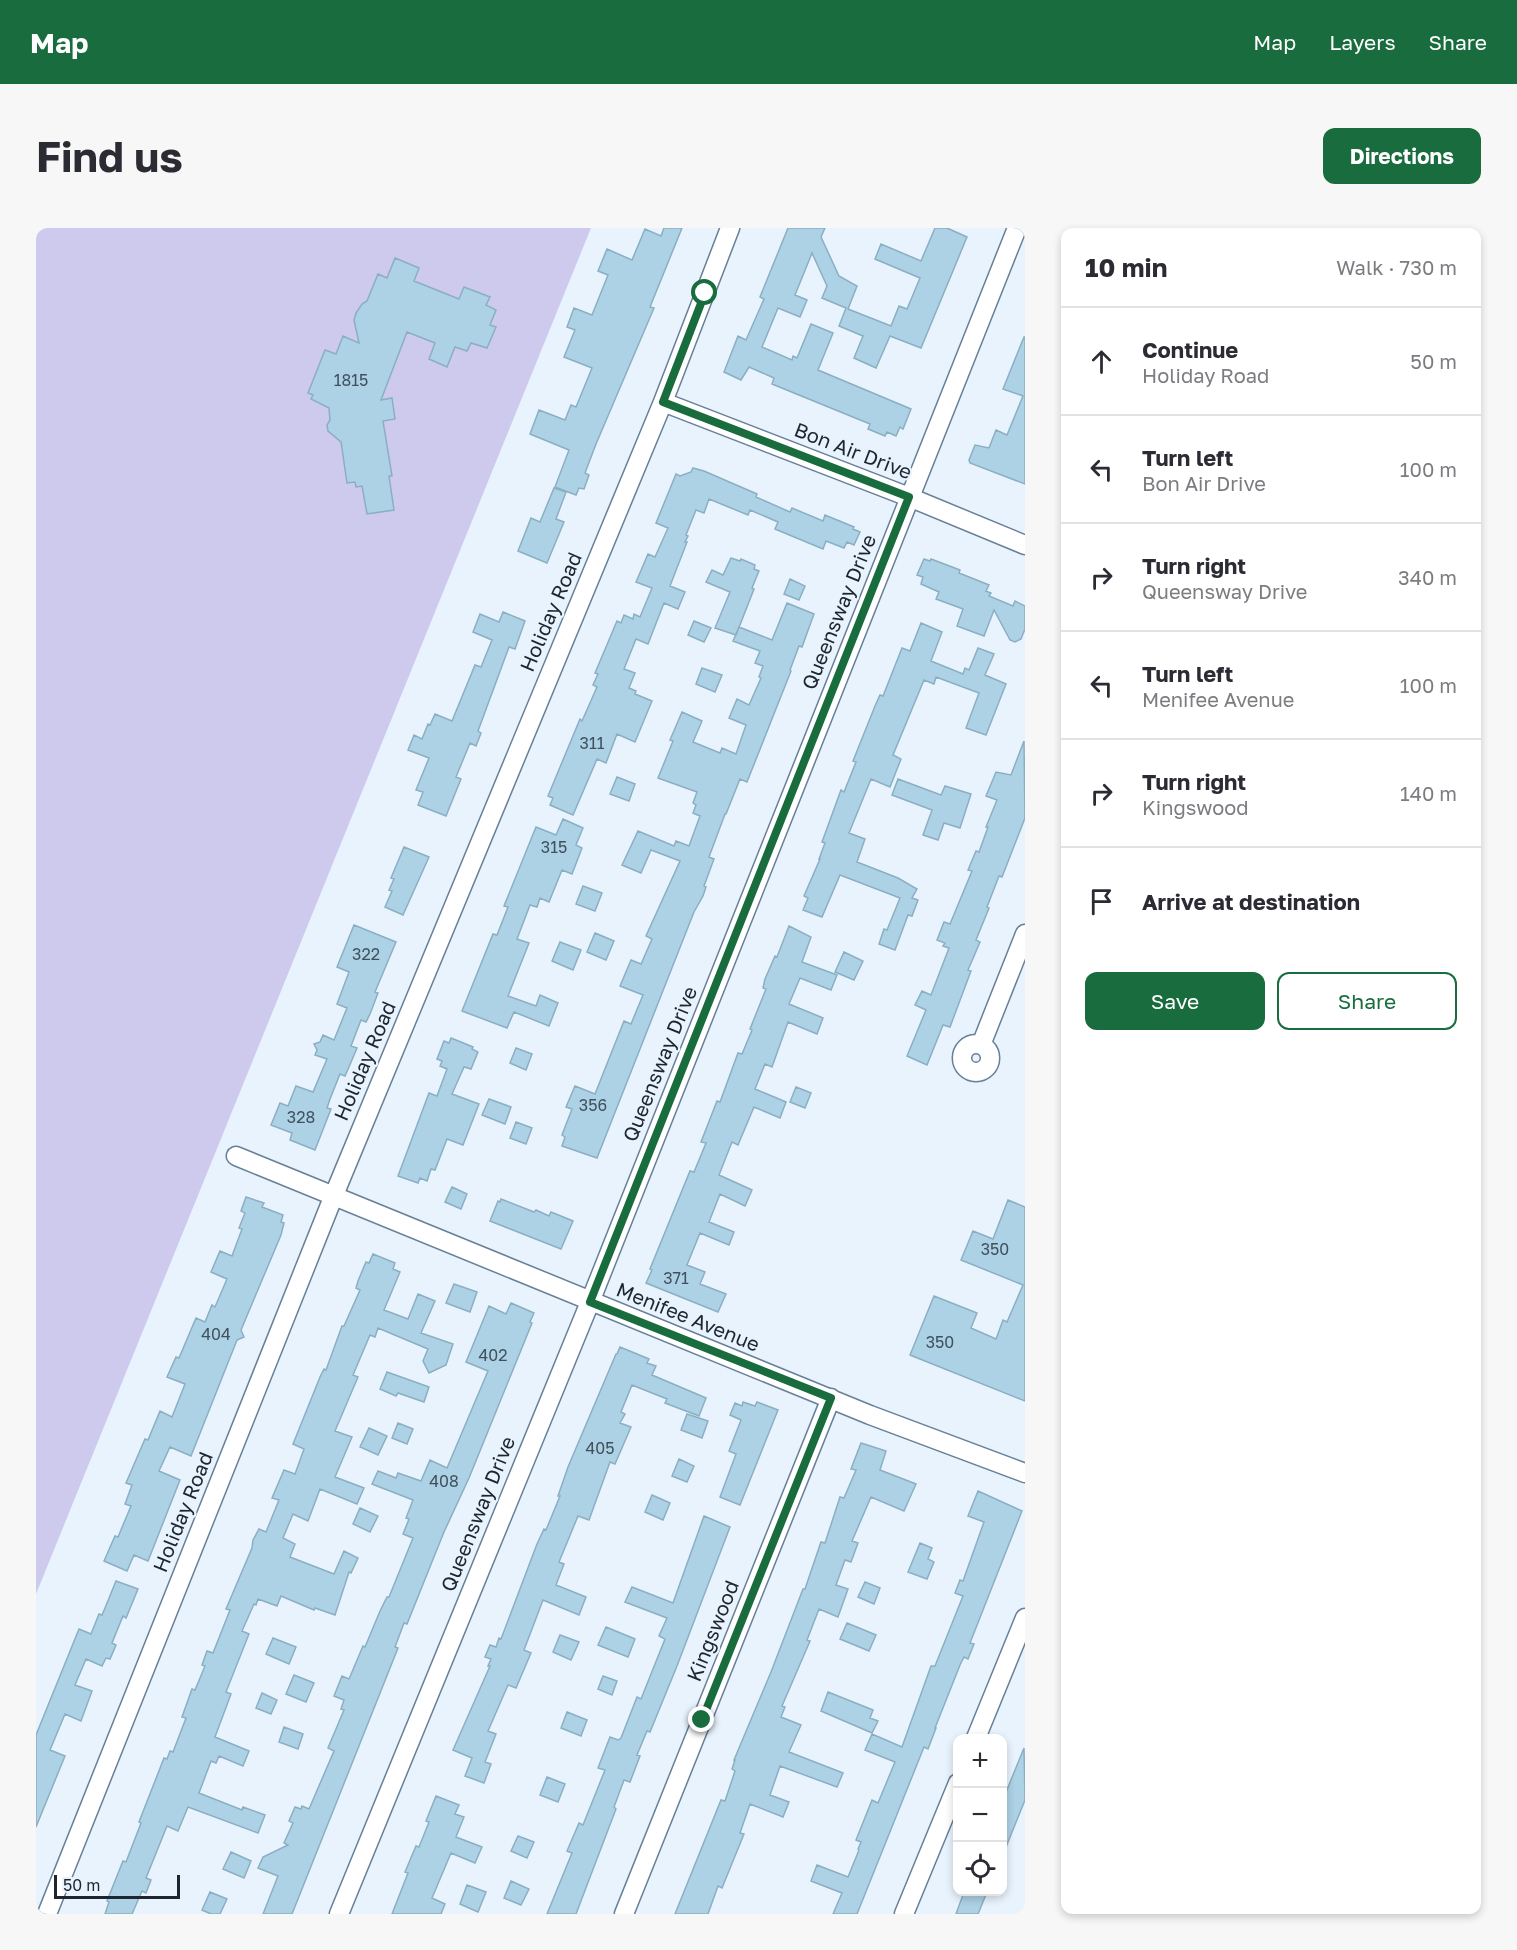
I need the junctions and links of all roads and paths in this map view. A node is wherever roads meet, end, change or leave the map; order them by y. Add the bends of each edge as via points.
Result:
1 (730, 228) edge
2 (1017, 228) edge
3 (663, 402) junction
4 (909, 497) junction
5 (1025, 544) edge
6 (1025, 934) edge
7 (981, 1045) dead end
8 (236, 1156) dead end
9 (334, 1195) junction
10 (590, 1302) junction
11 (831, 1398) junction
12 (1025, 1473) edge
13 (1025, 1618) edge
14 (978, 1734) edge
15 (955, 1788) edge
16 (47, 1914) edge
17 (339, 1914) edge
18 (624, 1914) edge
19 (904, 1914) edge

1 - 3 street, Holiday Road
2 - 4 street, Queensway Drive
3 - 4 street, Bon Air Drive
3 - 9 street, Holiday Road
4 - 5 street, Bon Air Drive
4 - 10 street, Queensway Drive
6 - 7 street
8 - 9 street, Menifee Avenue
9 - 10 street, Menifee Avenue
9 - 16 street, Holiday Road
10 - 11 street, Menifee Avenue
10 - 17 street, Queensway Drive
11 - 12 street, Menifee Avenue
11 - 18 street, Kingswood
13 - 14 street
15 - 19 street

